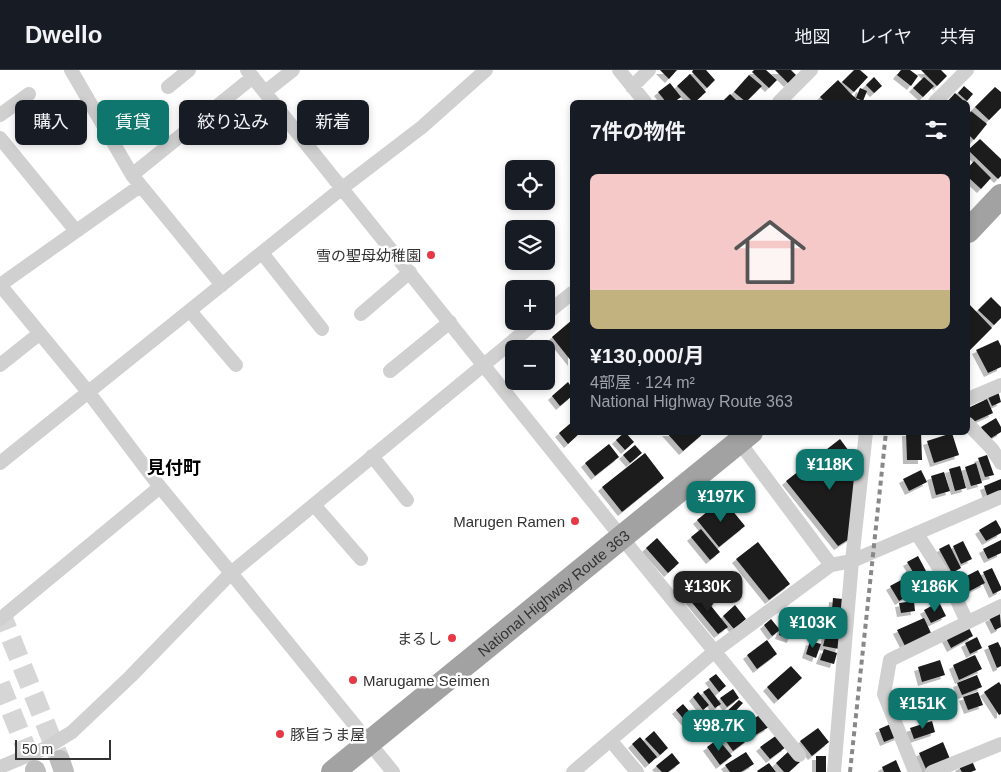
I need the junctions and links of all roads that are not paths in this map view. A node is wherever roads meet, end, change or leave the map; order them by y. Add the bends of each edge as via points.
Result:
1 (70, 70) edge
2 (189, 70) edge
3 (293, 70) edge
4 (486, 70) edge
5 (619, 70) edge
6 (650, 70) edge
7 (811, 70) edge
8 (967, 70) edge
9 (250, 74) edge
10 (168, 87) dead end
11 (632, 87) junction
12 (265, 92) junction
13 (28, 94) dead end
14 (643, 100) edge
15 (781, 100) edge
16 (937, 100) edge
17 (0, 114) edge
18 (0, 138) edge
19 (136, 180) junction
20 (341, 189) junction
21 (1001, 196) edge
22 (970, 229) edge
23 (76, 231) junction
24 (262, 253) junction
25 (410, 272) junction
26 (0, 285) edge
27 (222, 285) junction
28 (570, 295) edge
29 (555, 307) edge
30 (190, 310) junction
31 (361, 314) dead end
32 (450, 322) junction
33 (322, 329) dead end
34 (526, 330) edge
35 (39, 334) junction
36 (483, 364) junction
37 (0, 365) edge
38 (236, 365) dead end
39 (390, 371) dead end
40 (1001, 385) edge
41 (89, 393) junction
42 (970, 398) edge
43 (970, 426) edge
44 (866, 435) edge
45 (745, 438) edge
46 (372, 456) junction
47 (0, 463) edge
48 (1001, 463) edge
49 (160, 488) junction
50 (1001, 497) edge
51 (408, 500) dead end
52 (314, 505) junction
53 (917, 534) junction
54 (622, 538) junction
55 (361, 559) dead end
56 (852, 560) junction
57 (831, 565) junction
58 (231, 573) junction
59 (1001, 606) edge
60 (0, 619) edge
61 (967, 622) junction
62 (715, 651) junction
63 (611, 741) junction
64 (368, 743) junction
65 (1001, 744) edge
66 (799, 755) dead end
67 (0, 767) edge
68 (332, 772) edge
69 (393, 772) edge
70 (573, 772) edge
71 (637, 772) edge
72 (834, 772) edge
73 (915, 772) edge
74 (932, 772) edge

1 - 19 street
2 - 10 street
3 - 12 street
4 - 20 street via 422,127
5 - 11 street
6 - 11 street
7 - 15 street
8 - 16 street
9 - 12 street
9 - 19 street
11 - 14 street
12 - 20 street
13 - 17 street
18 - 23 street
19 - 23 street
19 - 27 street
20 - 24 street
20 - 25 street
21 - 22 highway
23 - 26 street
24 - 27 street
24 - 33 street
25 - 31 street
25 - 32 street
26 - 35 street
27 - 30 street
28 - 29 street
30 - 38 street
30 - 41 street
32 - 36 street
32 - 39 street
34 - 36 street
35 - 37 street
35 - 41 street
36 - 46 street
36 - 54 street
40 - 42 street
41 - 47 street
41 - 49 street
43 - 48 street
44 - 56 street
45 - 54 highway, National Highway Route 363
45 - 57 street
46 - 51 street
46 - 52 street
49 - 58 street
49 - 60 street
50 - 53 street
52 - 55 street
52 - 58 street
53 - 56 street
53 - 61 street via 950,585
54 - 62 street
54 - 64 highway, National Highway Route 363
56 - 57 street
56 - 72 street
57 - 62 street
58 - 64 street
58 - 67 street via 72,732 46,748
59 - 61 street
61 - 73 street via 890,660 884,694
62 - 63 street
62 - 66 street
63 - 70 street
63 - 71 street
64 - 68 highway, National Highway Route 363
64 - 69 street
65 - 74 street

